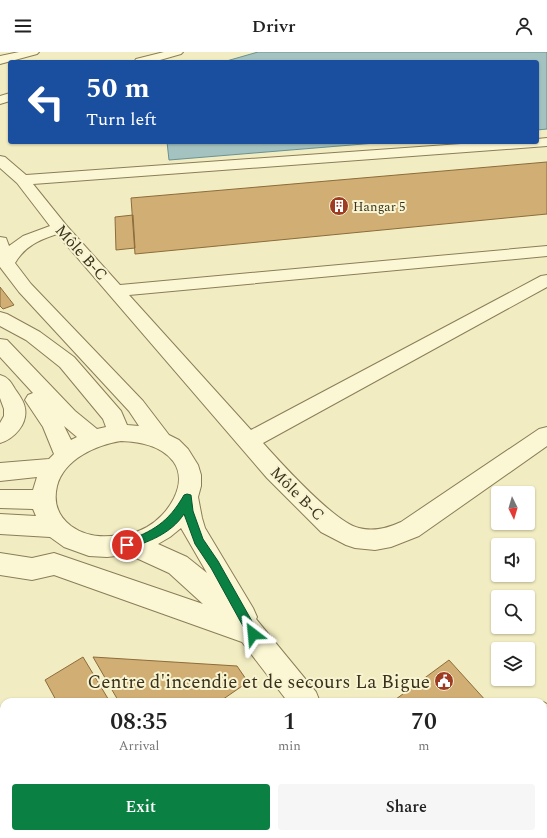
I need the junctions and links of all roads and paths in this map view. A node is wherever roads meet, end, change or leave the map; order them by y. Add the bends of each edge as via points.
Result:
1 (33, 52) edge
2 (177, 52) edge
3 (0, 60) edge
4 (147, 60) edge
5 (519, 144) edge
6 (1, 161) edge
7 (22, 180) junction
8 (60, 228) junction
9 (0, 242) edge
10 (547, 251) edge
11 (6, 263) junction
12 (547, 280) edge
13 (117, 292) junction
14 (0, 318) edge
15 (0, 345) edge
16 (0, 358) edge
17 (0, 382) edge
18 (119, 433) junction
19 (0, 435) edge
20 (547, 435) edge
21 (93, 438) junction
22 (161, 440) junction
23 (248, 441) junction
24 (60, 461) junction
25 (0, 472) edge
26 (187, 498) junction
27 (0, 499) edge
28 (44, 500) junction
29 (2, 523) edge
30 (63, 533) junction
31 (127, 545) junction
32 (0, 564) edge
33 (54, 564) junction
34 (253, 634) junction
35 (303, 698) edge

1 - 3 lane
2 - 4 lane
5 - 7 lane
6 - 7 lane, Môle B-C
7 - 8 lane, Môle B-C
8 - 11 lane via 24,240 17,245
8 - 13 lane, Môle B-C
9 - 11 lane
10 - 13 lane
11 - 22 lane via 25,288 136,406
12 - 23 lane
13 - 23 lane, Môle B-C
14 - 18 lane via 33,336 67,362 113,416
15 - 21 lane via 67,416
16 - 24 lane via 48,416 58,433
17 - 19 lane via 12,398 16,414 11,425
18 - 21 lane
18 - 22 lane via 134,432
20 - 23 lane, Môle B-C via 410,529 375,540 355,538 330,525 275,472
21 - 24 lane via 78,446
22 - 26 lane via 176,450 186,464 190,480
24 - 25 lane
24 - 28 lane via 46,483
26 - 31 lane via 179,513 165,527 148,538
26 - 34 lane via 188,511 198,541 215,564
27 - 28 lane
28 - 30 lane via 47,514
29 - 30 lane
30 - 31 lane via 89,545
30 - 33 lane
31 - 34 lane via 147,551 180,567
32 - 33 lane via 33,569
33 - 34 lane
34 - 35 lane

